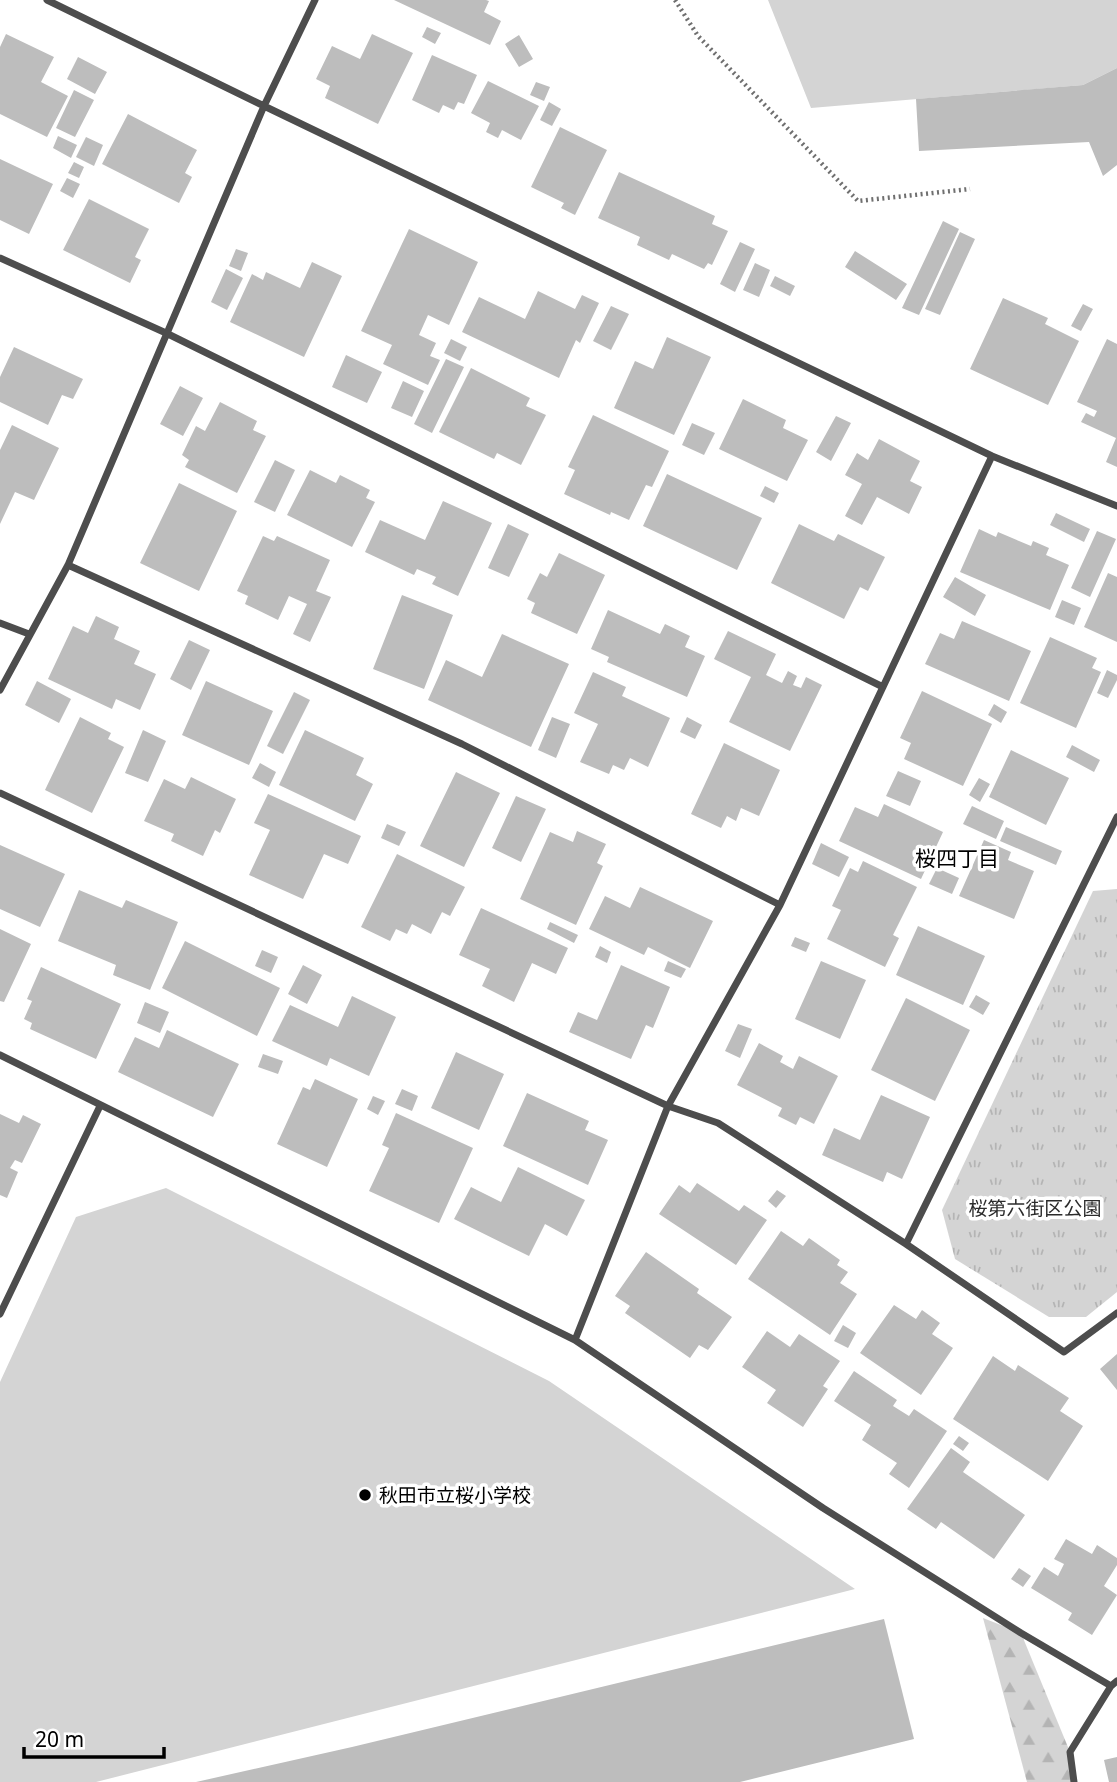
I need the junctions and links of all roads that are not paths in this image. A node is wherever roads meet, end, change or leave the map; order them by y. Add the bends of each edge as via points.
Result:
1 (47, 0) edge
2 (316, 0) edge
3 (264, 106) junction
4 (0, 258) edge
5 (166, 333) junction
6 (992, 456) junction
7 (1117, 506) edge
8 (68, 565) junction
9 (0, 623) edge
10 (29, 634) junction
11 (883, 687) junction
12 (0, 690) edge
13 (0, 793) edge
14 (1117, 817) edge
15 (1115, 829) edge
16 (780, 905) junction
17 (0, 1055) edge
18 (100, 1106) junction
19 (668, 1106) junction
20 (906, 1244) junction
21 (1117, 1313) edge
22 (0, 1314) edge
23 (575, 1340) junction
24 (1114, 1683) edge
25 (1074, 1782) edge

1 - 3 street
2 - 3 street
3 - 5 street
3 - 6 street
4 - 5 street
5 - 8 street
5 - 11 street
6 - 7 street
6 - 11 street
8 - 10 street
8 - 16 street via 462,744
9 - 10 street
10 - 12 street
11 - 16 street
13 - 19 street
14 - 15 street
15 - 20 street
16 - 19 street
17 - 18 street
18 - 22 street
18 - 23 street
19 - 20 street via 718,1124
19 - 23 street
20 - 21 street via 1065,1352
23 - 24 street via 823,1508 1021,1633
24 - 25 street via 1070,1752

